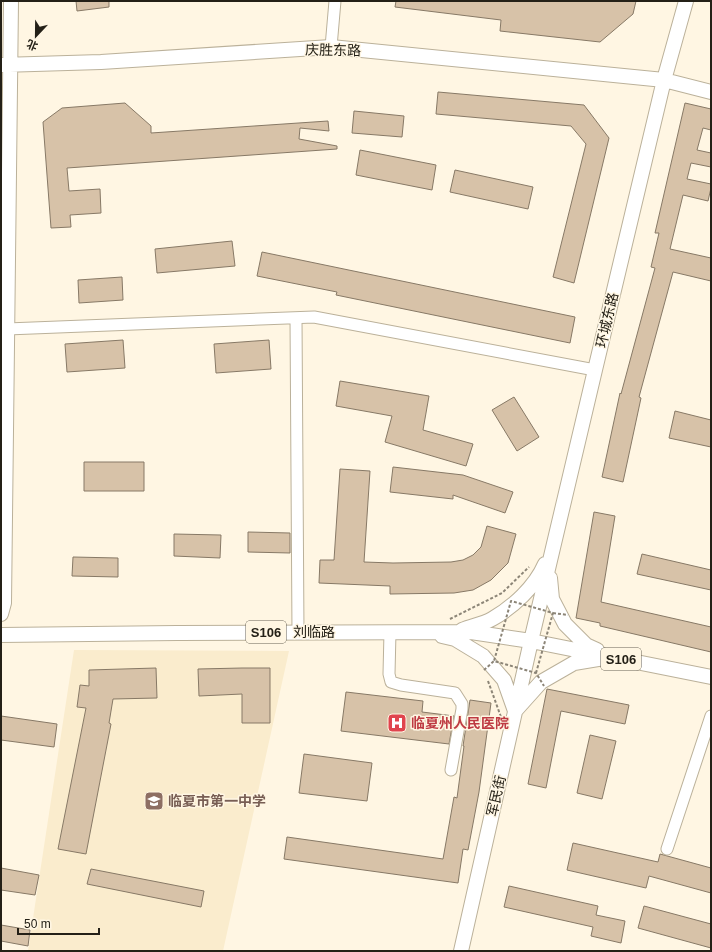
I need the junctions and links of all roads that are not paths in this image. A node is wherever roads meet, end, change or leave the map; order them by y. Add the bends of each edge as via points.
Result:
1 (11, 1) edge
2 (335, 1) edge
3 (686, 1) edge
4 (331, 47) junction
5 (6, 65) edge
6 (664, 80) junction
7 (711, 92) edge
8 (296, 318) junction
9 (7, 329) junction
10 (595, 370) junction
11 (555, 542) junction
12 (1, 614) edge
13 (298, 632) junction
14 (390, 632) junction
15 (424, 632) junction
16 (1, 635) edge
17 (531, 641) junction
18 (612, 657) junction
19 (711, 677) edge
20 (515, 710) junction
21 (711, 716) edge
22 (451, 770) dead end
23 (667, 849) dead end
24 (461, 951) edge

1 - 5 main road
2 - 4 street
3 - 6 main road, 环城东路
4 - 5 main road, 庆胜东路 via 101,62
4 - 6 main road, 庆胜东路
5 - 9 main road
6 - 7 main road, 庆胜东路
6 - 10 main road, 环城东路
8 - 9 street
8 - 10 street via 314,317
8 - 13 street
9 - 12 main road via 4,603
10 - 11 main road, 环城东路
11 - 15 main road via 541,574 519,600 491,620 458,631
11 - 17 main road, 环城东路
11 - 18 main road via 549,570 552,599 565,624 586,644
13 - 14 main road, 刘临路 / S106
13 - 16 main road, 刘临路 / S106
14 - 15 main road, 刘临路 / S106
14 - 22 street via 391,682 455,693 462,704
15 - 17 main road, 刘临路 / S106 via 470,632
15 - 20 main road via 455,639 483,656 504,680
17 - 18 main road, S106
17 - 20 main road, 军民街
18 - 19 main road, S106
18 - 20 main road via 574,663 541,682
20 - 24 main road, 军民街
21 - 23 street

